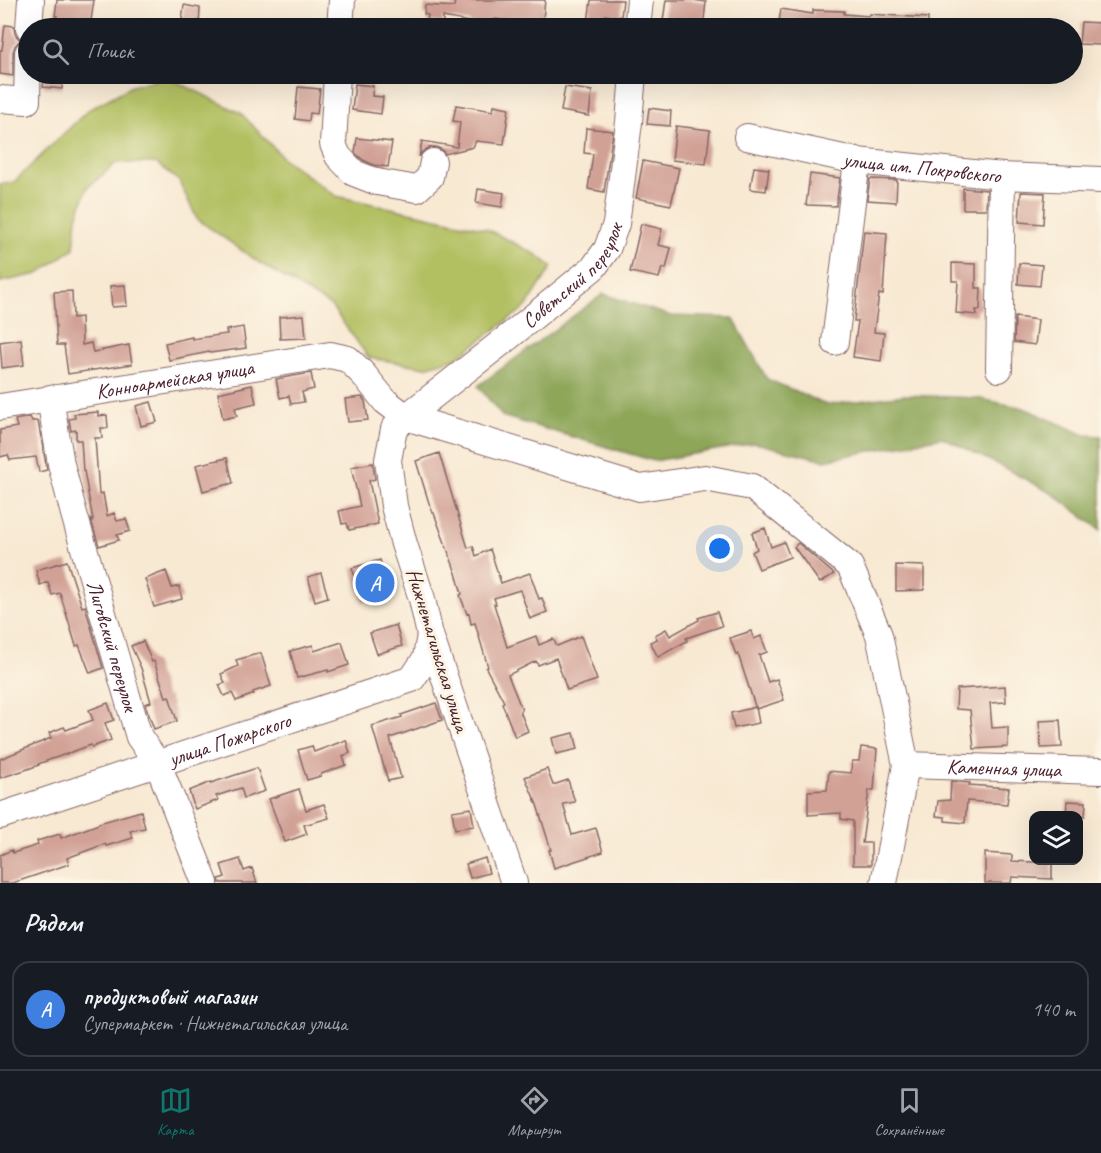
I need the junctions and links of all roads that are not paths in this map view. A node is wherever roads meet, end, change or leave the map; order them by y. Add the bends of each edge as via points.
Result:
1 (30, 0) edge
2 (342, 0) edge
3 (640, 0) edge
4 (29, 18) edge
5 (341, 18) edge
6 (638, 18) edge
7 (27, 84) edge
8 (337, 84) edge
9 (632, 84) edge
10 (0, 99) edge
11 (747, 137) dead end
12 (857, 161) junction
13 (432, 162) dead end
14 (1002, 176) junction
15 (1101, 180) edge
16 (835, 342) dead end
17 (999, 369) dead end
18 (50, 398) junction
19 (0, 407) edge
20 (406, 417) junction
21 (430, 635) junction
22 (158, 764) junction
23 (906, 765) junction
24 (1101, 771) edge
25 (0, 816) edge
26 (205, 883) edge
27 (514, 883) edge
28 (884, 883) edge

1 - 4 street
2 - 5 street
3 - 6 street
7 - 10 street via 27,102
8 - 13 street via 333,144 354,173 377,182 417,189 430,177
9 - 20 street, Советский переулок via 616,224 607,249 594,267
11 - 12 street, улица им. Покровского
12 - 14 street, улица им. Покровского
12 - 16 street
14 - 15 street, улица им. Покровского
14 - 17 street
18 - 19 street, Конноармейская улица
18 - 20 street, Конноармейская улица via 330,355 348,359 385,401
18 - 22 street, Лиговский переулок via 61,464 129,704 139,737
20 - 21 street, Нижнетагильская улица via 394,429 388,460 394,506
20 - 23 street via 640,488 705,478 752,488 850,566 879,635
21 - 22 street, улица Пожарского via 426,658 412,678
21 - 27 street, Нижнетагильская улица
22 - 25 street, улица Пожарского
22 - 26 street, Лиговский переулок
23 - 24 street, Каменная улица
23 - 28 street

